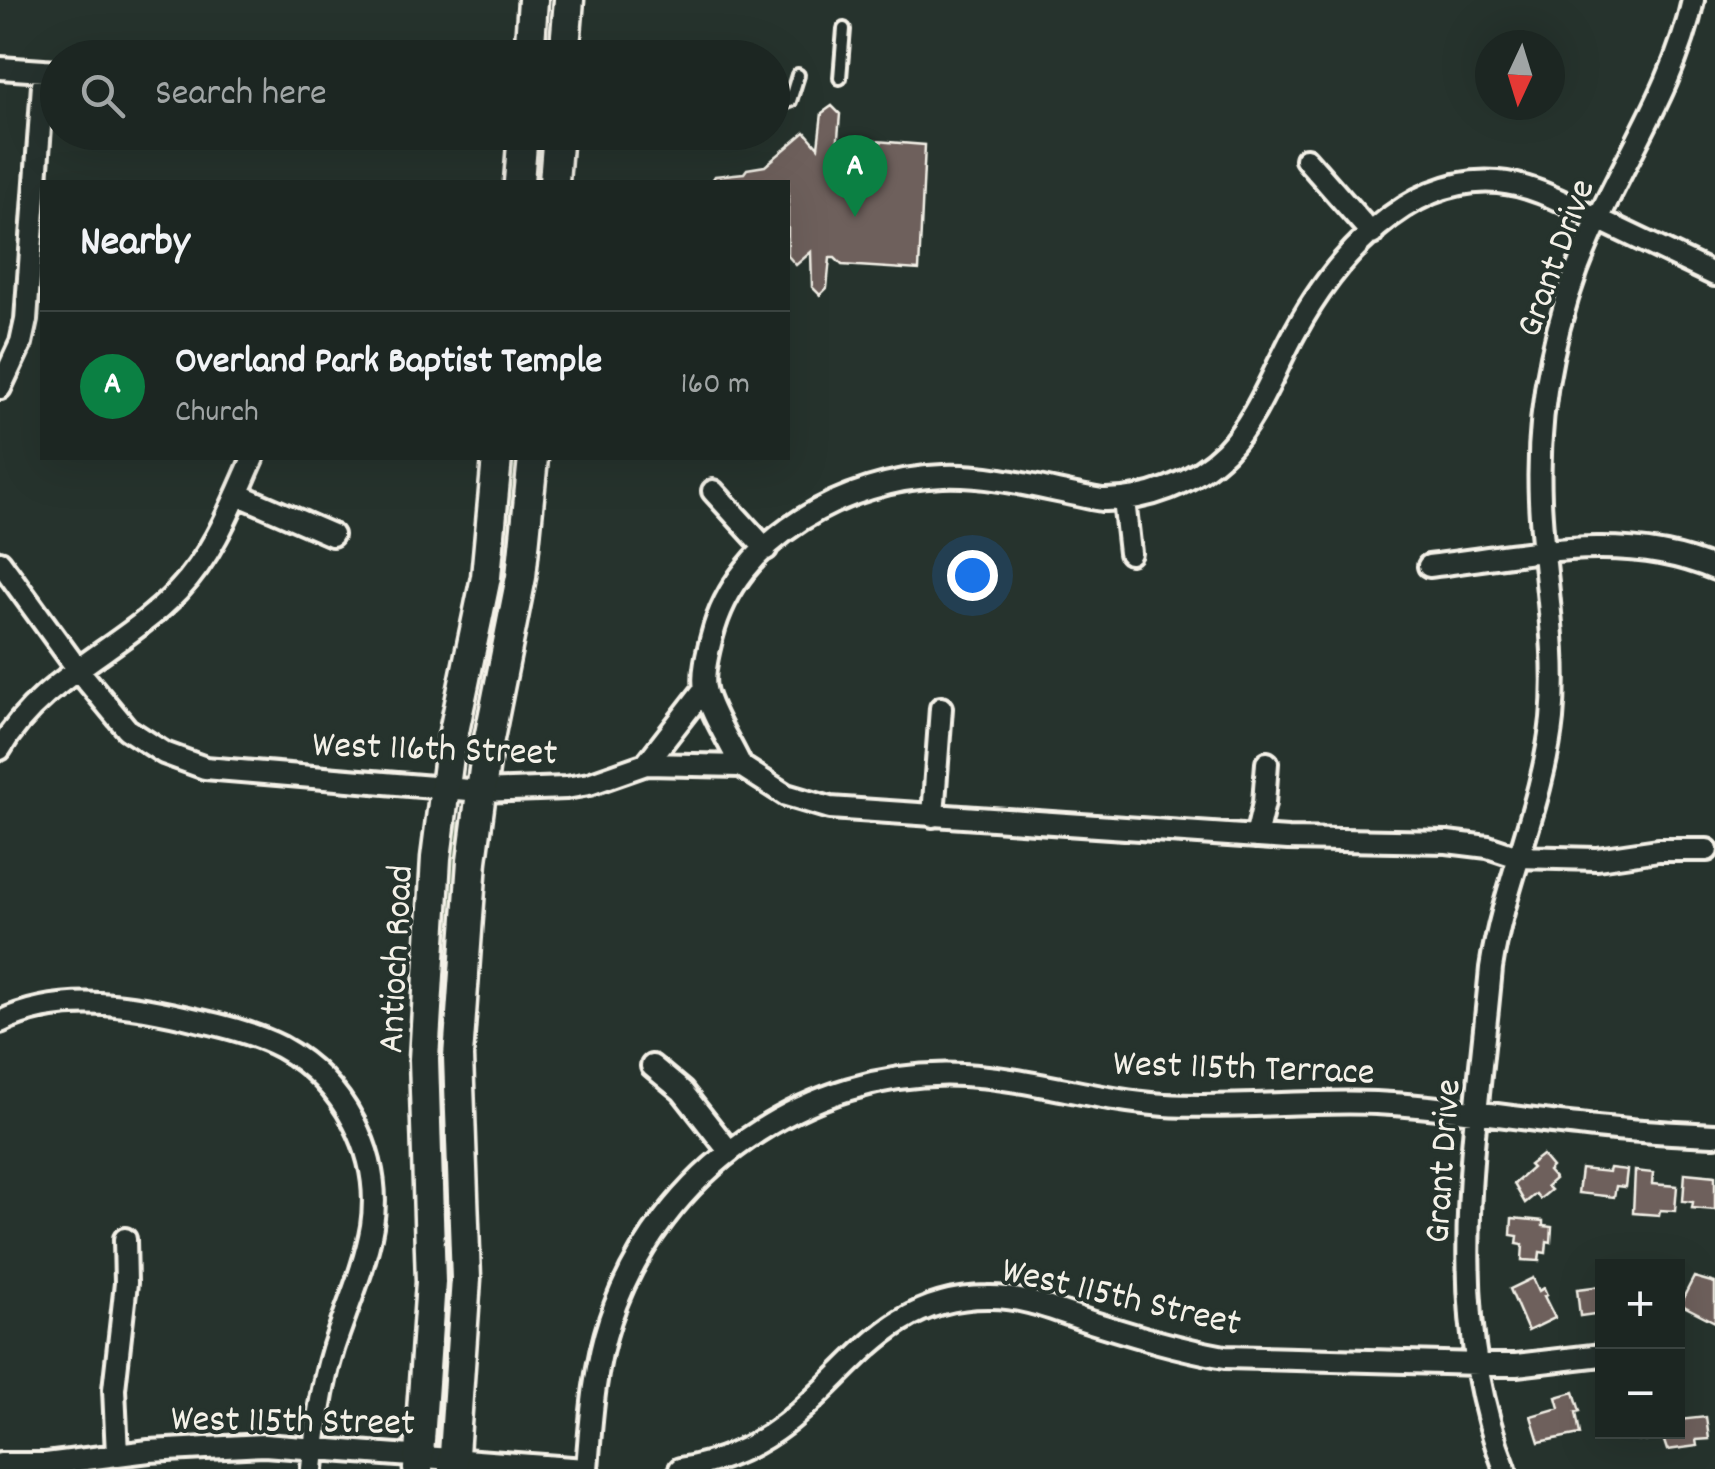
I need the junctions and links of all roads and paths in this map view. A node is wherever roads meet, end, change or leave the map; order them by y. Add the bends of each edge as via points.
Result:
1 (533, 0) edge
2 (569, 0) edge
3 (1693, 0) edge
4 (844, 29) dead end
5 (530, 40) edge
6 (566, 40) edge
7 (0, 68) edge
8 (40, 71) edge
9 (798, 75) dead end
10 (840, 78) dead end
11 (790, 101) edge
12 (42, 150) edge
13 (522, 150) edge
14 (557, 150) edge
15 (1306, 158) dead end
16 (519, 180) edge
17 (554, 180) edge
18 (1598, 220) junction
19 (1372, 234) junction
20 (1715, 275) edge
21 (0, 388) edge
22 (252, 460) edge
23 (497, 460) edge
24 (533, 460) edge
25 (713, 491) dead end
26 (237, 494) junction
27 (1124, 500) junction
28 (332, 535) dead end
29 (766, 549) junction
30 (1544, 552) junction
31 (1130, 553) dead end
32 (0, 562) edge
33 (1428, 566) dead end
34 (1715, 569) edge
35 (79, 670) junction
36 (705, 688) junction
37 (941, 708) dead end
38 (0, 749) edge
39 (1267, 763) dead end
40 (646, 764) junction
41 (740, 766) junction
42 (444, 789) junction
43 (481, 791) junction
44 (933, 816) junction
45 (1256, 837) junction
46 (1707, 850) dead end
47 (1518, 857) junction
48 (0, 1022) edge
49 (652, 1066) dead end
50 (1478, 1112) junction
51 (1715, 1135) edge
52 (728, 1151) junction
53 (124, 1239) dead end
54 (1595, 1356) edge
55 (1477, 1364) junction
56 (118, 1455) junction
57 (313, 1459) edge
58 (418, 1462) edge
59 (454, 1463) edge
60 (0, 1464) edge
61 (586, 1469) edge
62 (680, 1469) edge
63 (1506, 1469) edge

1 - 5 main road
2 - 6 main road
3 - 18 street, Grant Drive via 1674,65
4 - 10 lane
7 - 8 street
9 - 11 lane
12 - 21 street via 26,320
13 - 16 main road
14 - 17 main road
15 - 19 street
18 - 19 street via 1540,192 1474,181 1422,196
18 - 20 street
18 - 30 street, Grant Drive via 1566,303 1544,406
19 - 27 street via 1316,296 1224,454 1168,489
22 - 26 street
23 - 42 main road, Antioch Road via 486,577
24 - 43 main road, Antioch Road via 522,577
25 - 29 street
26 - 28 street
26 - 35 street via 198,568 176,594
27 - 29 street via 971,476 906,479 830,504
27 - 31 street
29 - 36 street via 724,602
30 - 33 street
30 - 34 street via 1617,548
30 - 47 street, Grant Drive via 1552,718
32 - 35 street, West 116th Street
35 - 38 street via 43,696
35 - 42 street, West 116th Street via 126,729 177,760 236,773
36 - 40 street
36 - 41 street
37 - 44 street
39 - 45 street
40 - 41 street, West 116th Street
40 - 43 street, West 116th Street via 577,786
41 - 44 street via 812,804
42 - 43 street, West 116th Street
42 - 58 main road, Antioch Road via 424,1023 432,1282
43 - 59 main road, Antioch Road via 458,1058 466,1279
44 - 45 street
45 - 47 street via 1447,842
46 - 47 street
47 - 50 street, Grant Drive via 1490,968
48 - 57 street via 64,1004 172,1014 250,1034 296,1057 334,1091 360,1133 372,1180 372,1226 322,1389
49 - 52 street via 682,1092
50 - 51 street, West 115th Terrace
50 - 52 street, West 115th Terrace via 1376,1103 1166,1105 1004,1078 918,1076 823,1098
50 - 55 street, Grant Drive via 1468,1243
52 - 61 street, West 115th Terrace via 676,1203 627,1277 598,1365
53 - 56 street via 114,1389
54 - 55 street, West 115th Street
55 - 62 street, West 115th Street via 1225,1357 1022,1300 977,1297 907,1318 870,1343 782,1427 733,1454
55 - 63 street, Grant Drive
56 - 57 street, West 115th Street via 226,1445
56 - 60 street, West 115th Street
57 - 58 street, West 115th Street
58 - 59 street, West 115th Street
59 - 61 street, West 115th Street

